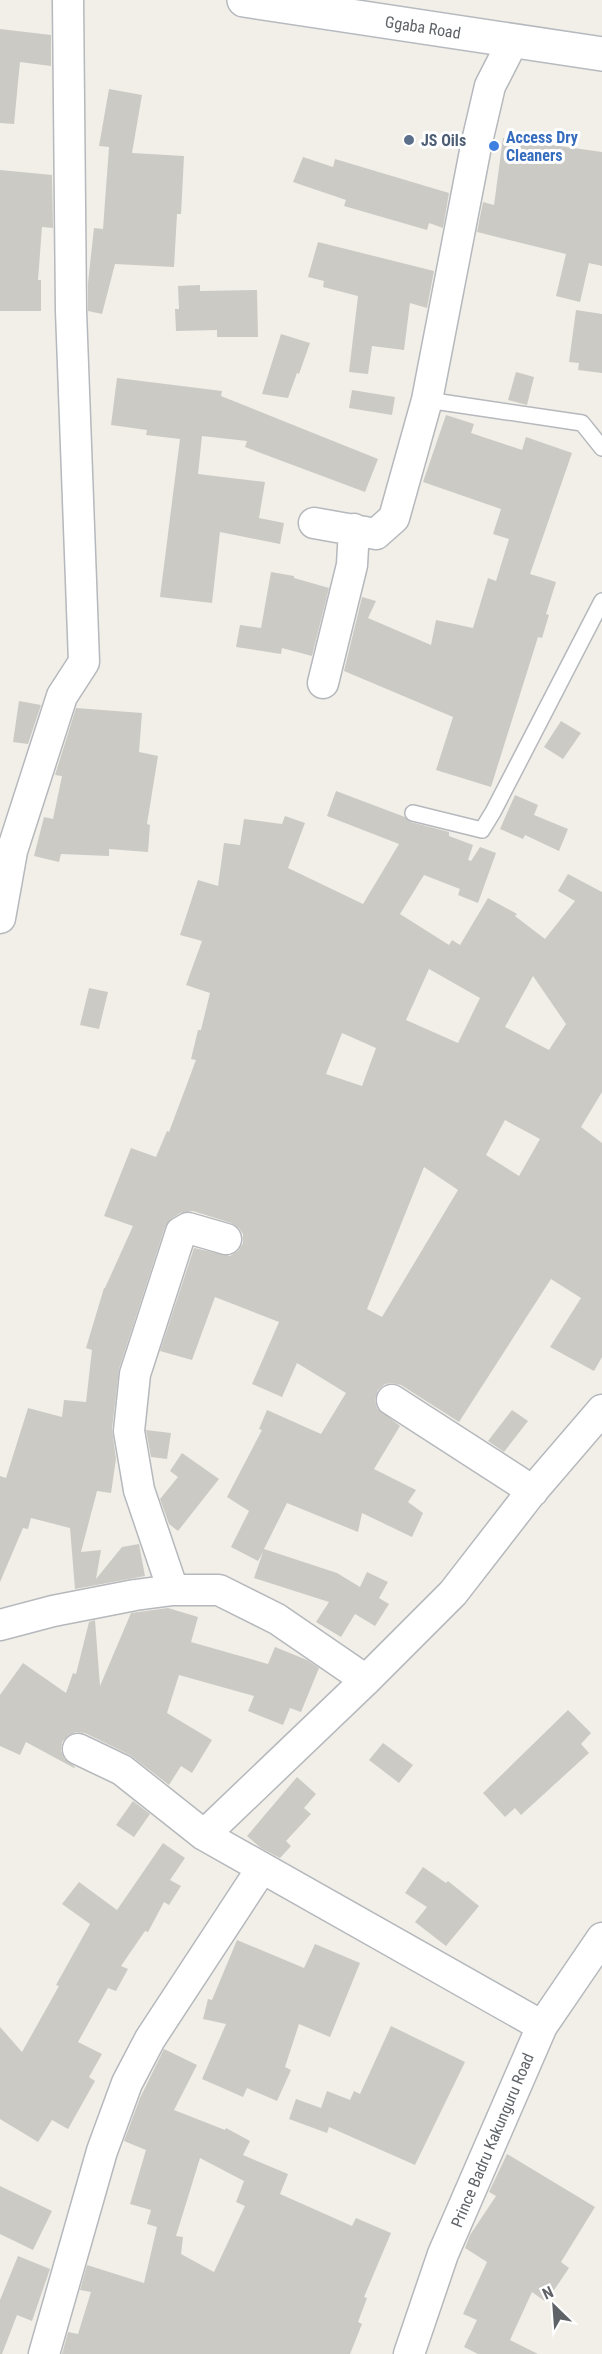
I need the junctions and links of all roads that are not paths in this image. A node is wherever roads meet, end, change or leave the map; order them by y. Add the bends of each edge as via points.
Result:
1 (68, 0) edge
2 (244, 0) edge
3 (513, 41) junction
4 (602, 54) edge
5 (427, 400) junction
6 (602, 448) edge
7 (314, 523) dead end
8 (354, 529) junction
9 (602, 600) edge
10 (322, 682) dead end
11 (413, 813) dead end
12 (0, 918) edge
13 (226, 1239) dead end
14 (392, 1400) dead end
15 (602, 1410) edge
16 (533, 1491) junction
17 (173, 1590) junction
18 (0, 1625) edge
19 (366, 1680) junction
20 (78, 1749) dead end
21 (204, 1834) junction
22 (262, 1868) junction
23 (602, 1938) edge
24 (542, 2026) junction
25 (44, 2354) edge
26 (408, 2354) edge

1 - 12 street via 71,311 84,662 62,696 12,851
2 - 3 main road, Ggaba Road
3 - 4 main road, Ggaba Road
3 - 5 street via 490,86 480,126
5 - 6 lane via 582,423
5 - 8 street via 394,518 376,534
7 - 8 street
8 - 10 street via 352,565
9 - 11 lane via 482,830
13 - 17 street via 188,1228 182,1232 135,1374 129,1431 140,1490
14 - 16 street
15 - 16 street
16 - 19 street via 453,1593
17 - 18 street via 53,1611
17 - 19 street via 219,1590 277,1619
19 - 21 street
20 - 21 street via 122,1770
21 - 22 street
22 - 24 street
22 - 25 street via 150,2039 127,2083 102,2151
23 - 24 street, Prince Badru Kakunguru Road
24 - 26 street, Prince Badru Kakunguru Road via 443,2254

